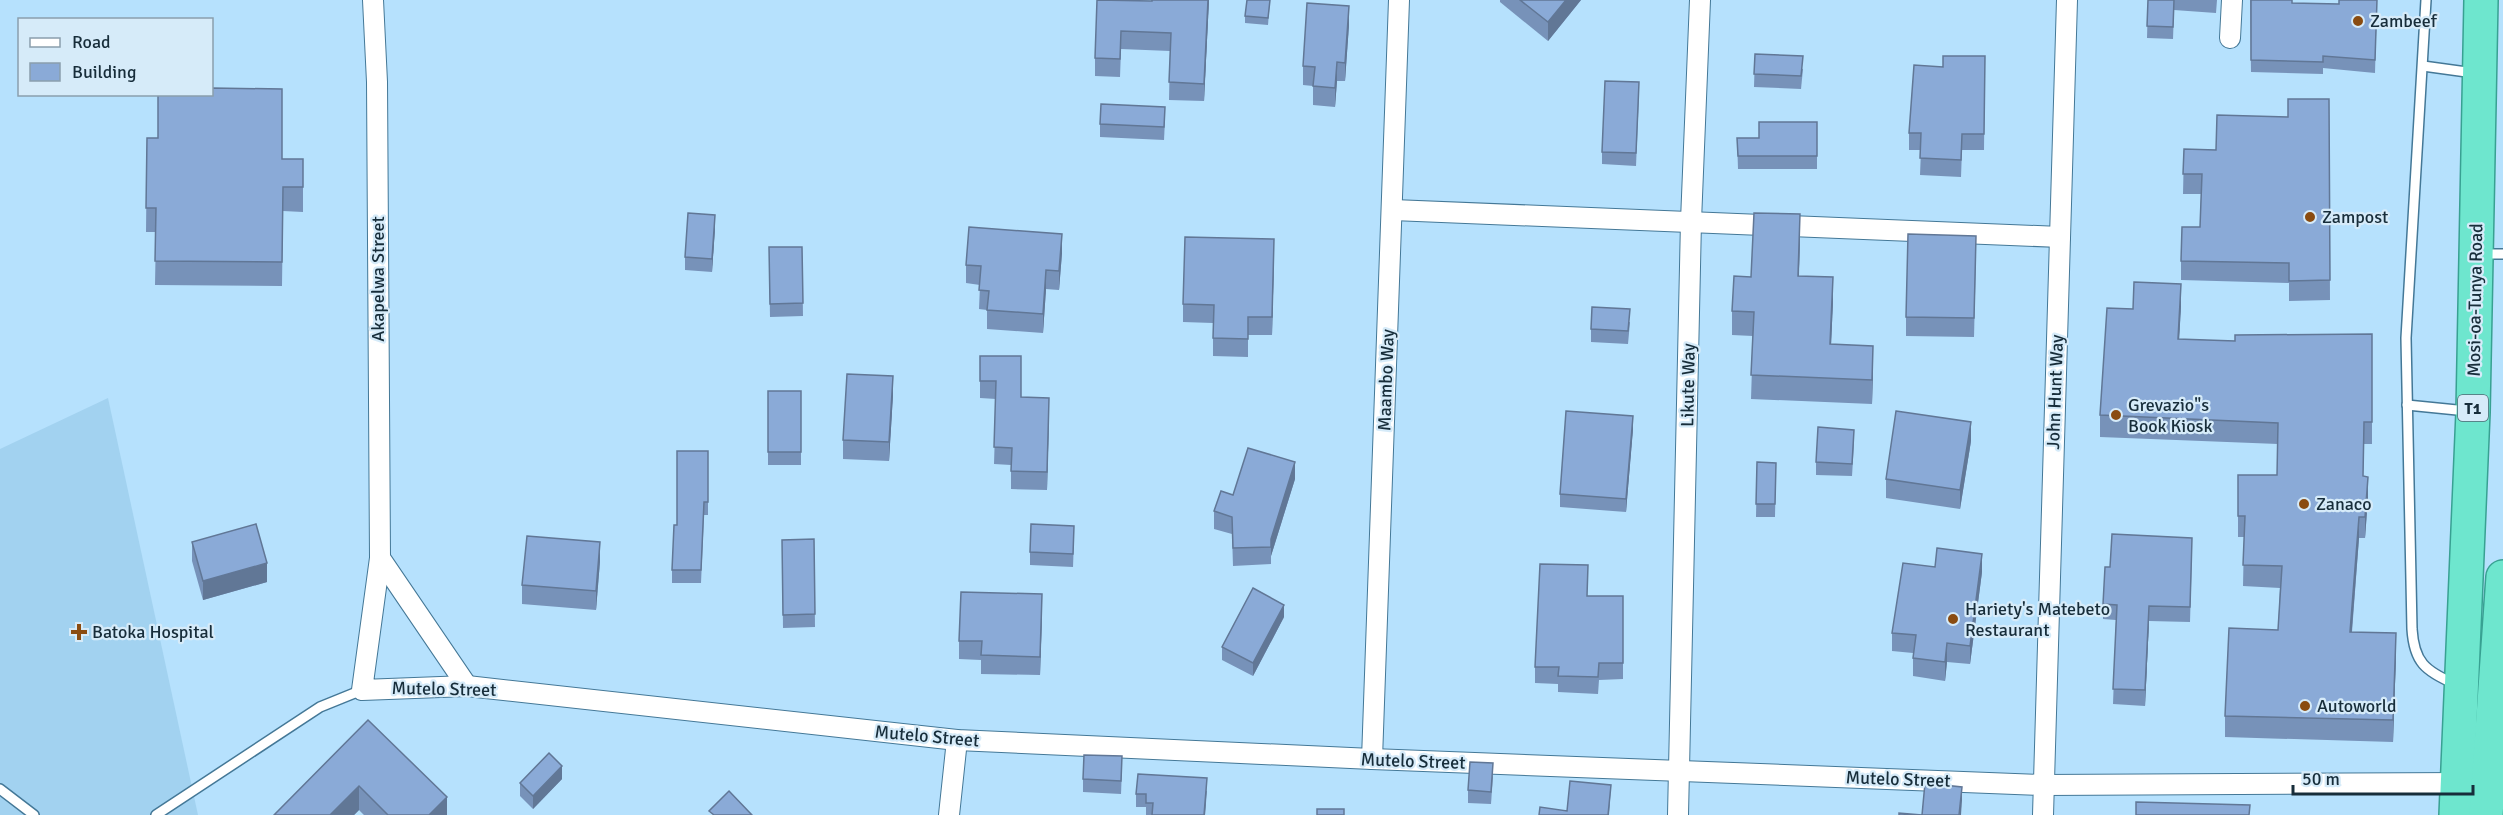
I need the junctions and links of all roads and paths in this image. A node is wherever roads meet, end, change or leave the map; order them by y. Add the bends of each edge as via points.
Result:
1 (373, 0) edge
2 (1399, 0) edge
3 (1700, 0) edge
4 (2067, 0) edge
5 (2232, 0) edge
6 (2426, 0) edge
7 (2481, 0) edge
8 (2230, 38) dead end
9 (2423, 66) junction
10 (2480, 73) junction
11 (1393, 210) junction
12 (1691, 221) junction
13 (2060, 237) junction
14 (2489, 254) edge
15 (2406, 405) junction
16 (2473, 412) junction
17 (380, 558) junction
18 (2503, 577) edge
19 (467, 686) junction
20 (2483, 689) edge
21 (362, 690) junction
22 (957, 740) junction
23 (1372, 759) junction
24 (1680, 771) junction
25 (2043, 785) junction
26 (0, 789) edge
27 (2478, 796) edge
28 (34, 815) edge
29 (156, 815) edge
30 (949, 815) edge
31 (1678, 815) edge
32 (2043, 815) edge

1 - 17 street, Akapelwa Street
2 - 11 street, Maambo Way
3 - 12 street, Likute Way
4 - 13 street, John Hunt Way
5 - 8 street
6 - 9 lane
7 - 10 highway, Mosi-oa-Tunya Road / T1
9 - 10 lane
9 - 15 lane via 2406,338
10 - 14 highway, Mosi-oa-Tunya Road / T1
11 - 12 street
11 - 23 street, Maambo Way
12 - 13 street
12 - 24 street, Likute Way
13 - 25 street, John Hunt Way
14 - 16 highway, Mosi-oa-Tunya Road / T1
15 - 16 lane
15 - 20 lane via 2413,649 2439,677
16 - 20 highway, Mosi-oa-Tunya Road / T1
17 - 19 street
17 - 21 street, Akapelwa Street
18 - 20 highway, Mosi-oa-Tunya Road / T1
19 - 21 street, Mutelo Street
19 - 22 street, Mutelo Street
20 - 27 highway, Mosi-oa-Tunya Road / T1
21 - 29 lane via 320,706
22 - 23 street, Mutelo Street
22 - 30 street
23 - 24 street, Mutelo Street
24 - 25 street, Mutelo Street
24 - 31 street, Likute Way
25 - 27 street, Mutelo Street
25 - 32 street, John Hunt Way
26 - 28 lane

